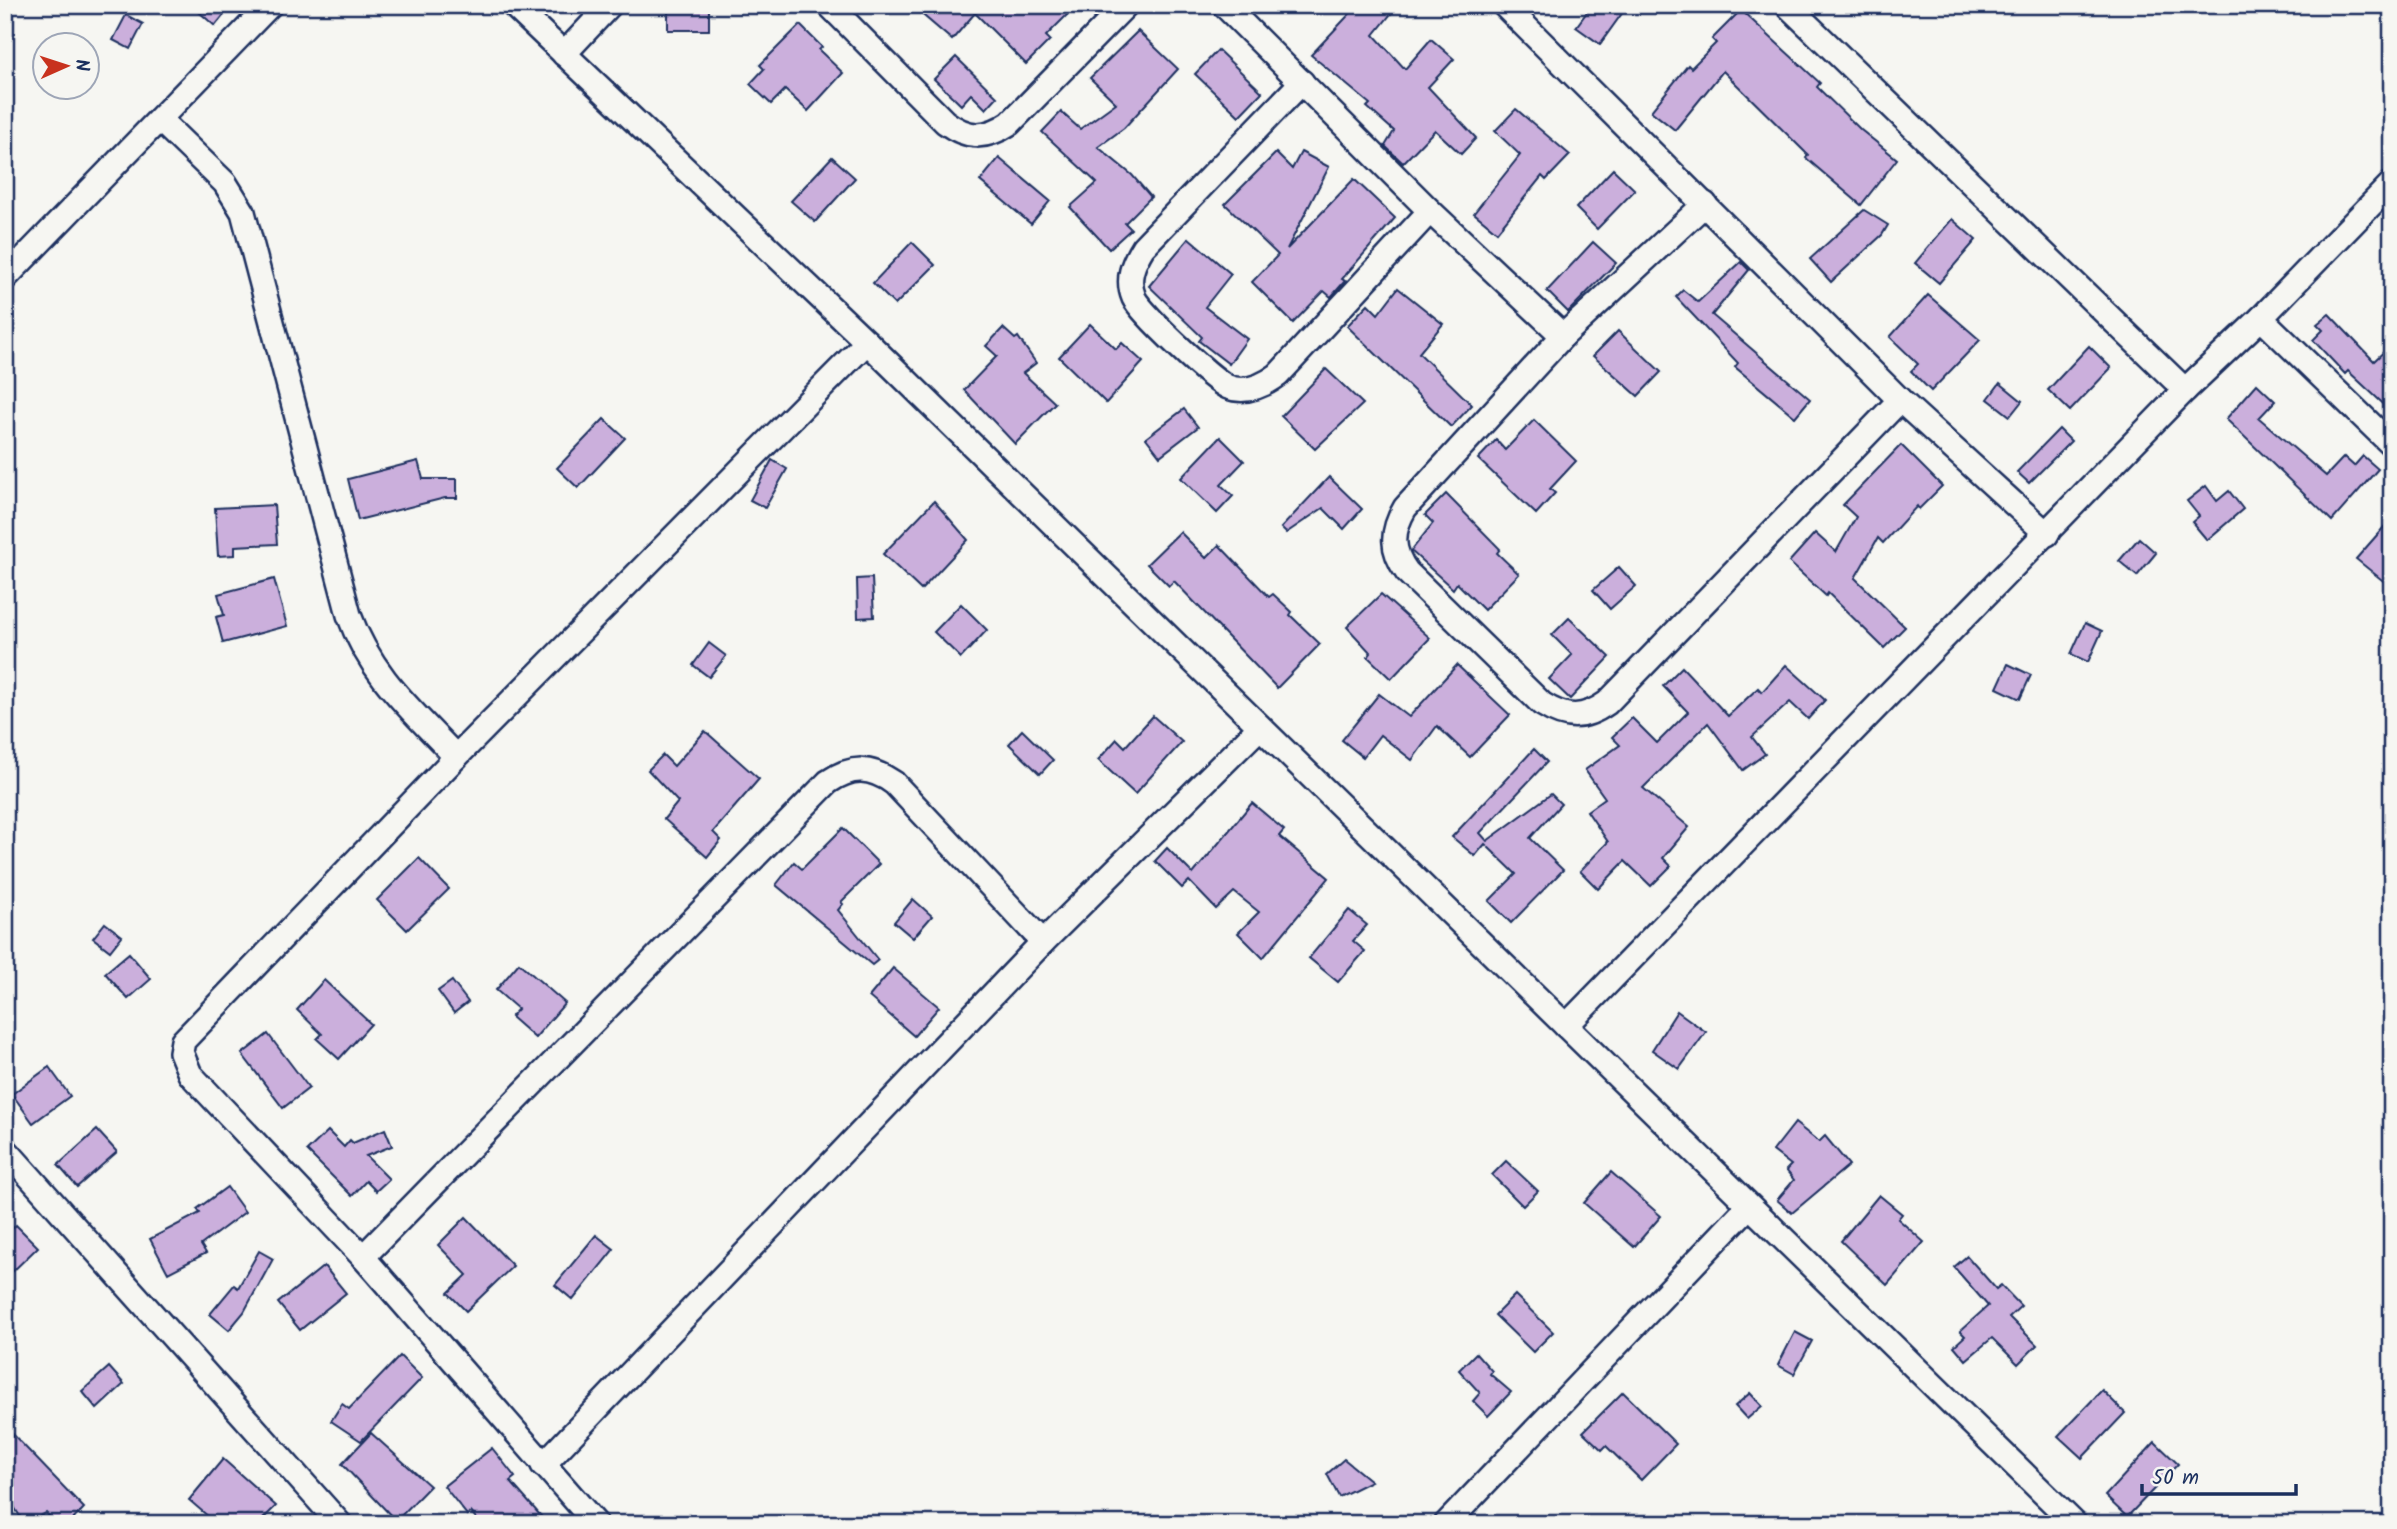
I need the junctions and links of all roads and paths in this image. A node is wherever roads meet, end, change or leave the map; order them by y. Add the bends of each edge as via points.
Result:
1 (270, 5) edge
2 (513, 5) edge
3 (610, 5) edge
4 (830, 5) edge
5 (1125, 5) edge
6 (1224, 5) edge
7 (1504, 5) edge
8 (1787, 5) edge
9 (854, 13) edge
10 (564, 54) junction
11 (1302, 82) junction
12 (161, 121) junction
13 (2392, 183) edge
14 (1705, 204) junction
15 (1430, 211) junction
16 (5, 278) edge
17 (2261, 318) junction
18 (1563, 336) junction
19 (867, 342) junction
20 (2185, 390) junction
21 (1900, 400) junction
22 (2392, 445) edge
23 (2048, 534) junction
24 (1260, 727) junction
25 (456, 757) junction
26 (1043, 942) junction
27 (1566, 1026) junction
28 (5, 1149) edge
29 (1748, 1207) junction
30 (363, 1257) junction
31 (543, 1465) junction
32 (340, 1524) edge
33 (596, 1524) edge
34 (1446, 1524) edge
35 (2075, 1524) edge

1 - 12 street
2 - 10 street
3 - 10 street
4 - 9 street
5 - 9 street via 1010,122 995,133 977,136 960,133 944,122
6 - 11 street
7 - 14 street
8 - 20 street
10 - 19 street
11 - 15 street
11 - 15 street via 1143,247 1133,262 1130,281 1144,313 1228,387 1246,390 1263,386
12 - 16 street
12 - 25 street via 225,183 243,212 360,647 374,669
13 - 17 street
14 - 18 street
14 - 21 street
15 - 18 street
17 - 20 street
17 - 22 street
18 - 21 street via 1405,508 1393,540 1397,558 1407,572 1557,714 1575,717 1607,703
19 - 24 street
19 - 25 street
20 - 23 street
21 - 23 street
23 - 27 street
24 - 26 street
24 - 27 street
25 - 30 street via 190,1031 181,1052 190,1074
26 - 30 street via 894,783 870,770 843,772 828,782
26 - 31 street
27 - 29 street
28 - 32 street
29 - 34 street
29 - 35 street
30 - 31 street
31 - 33 street

